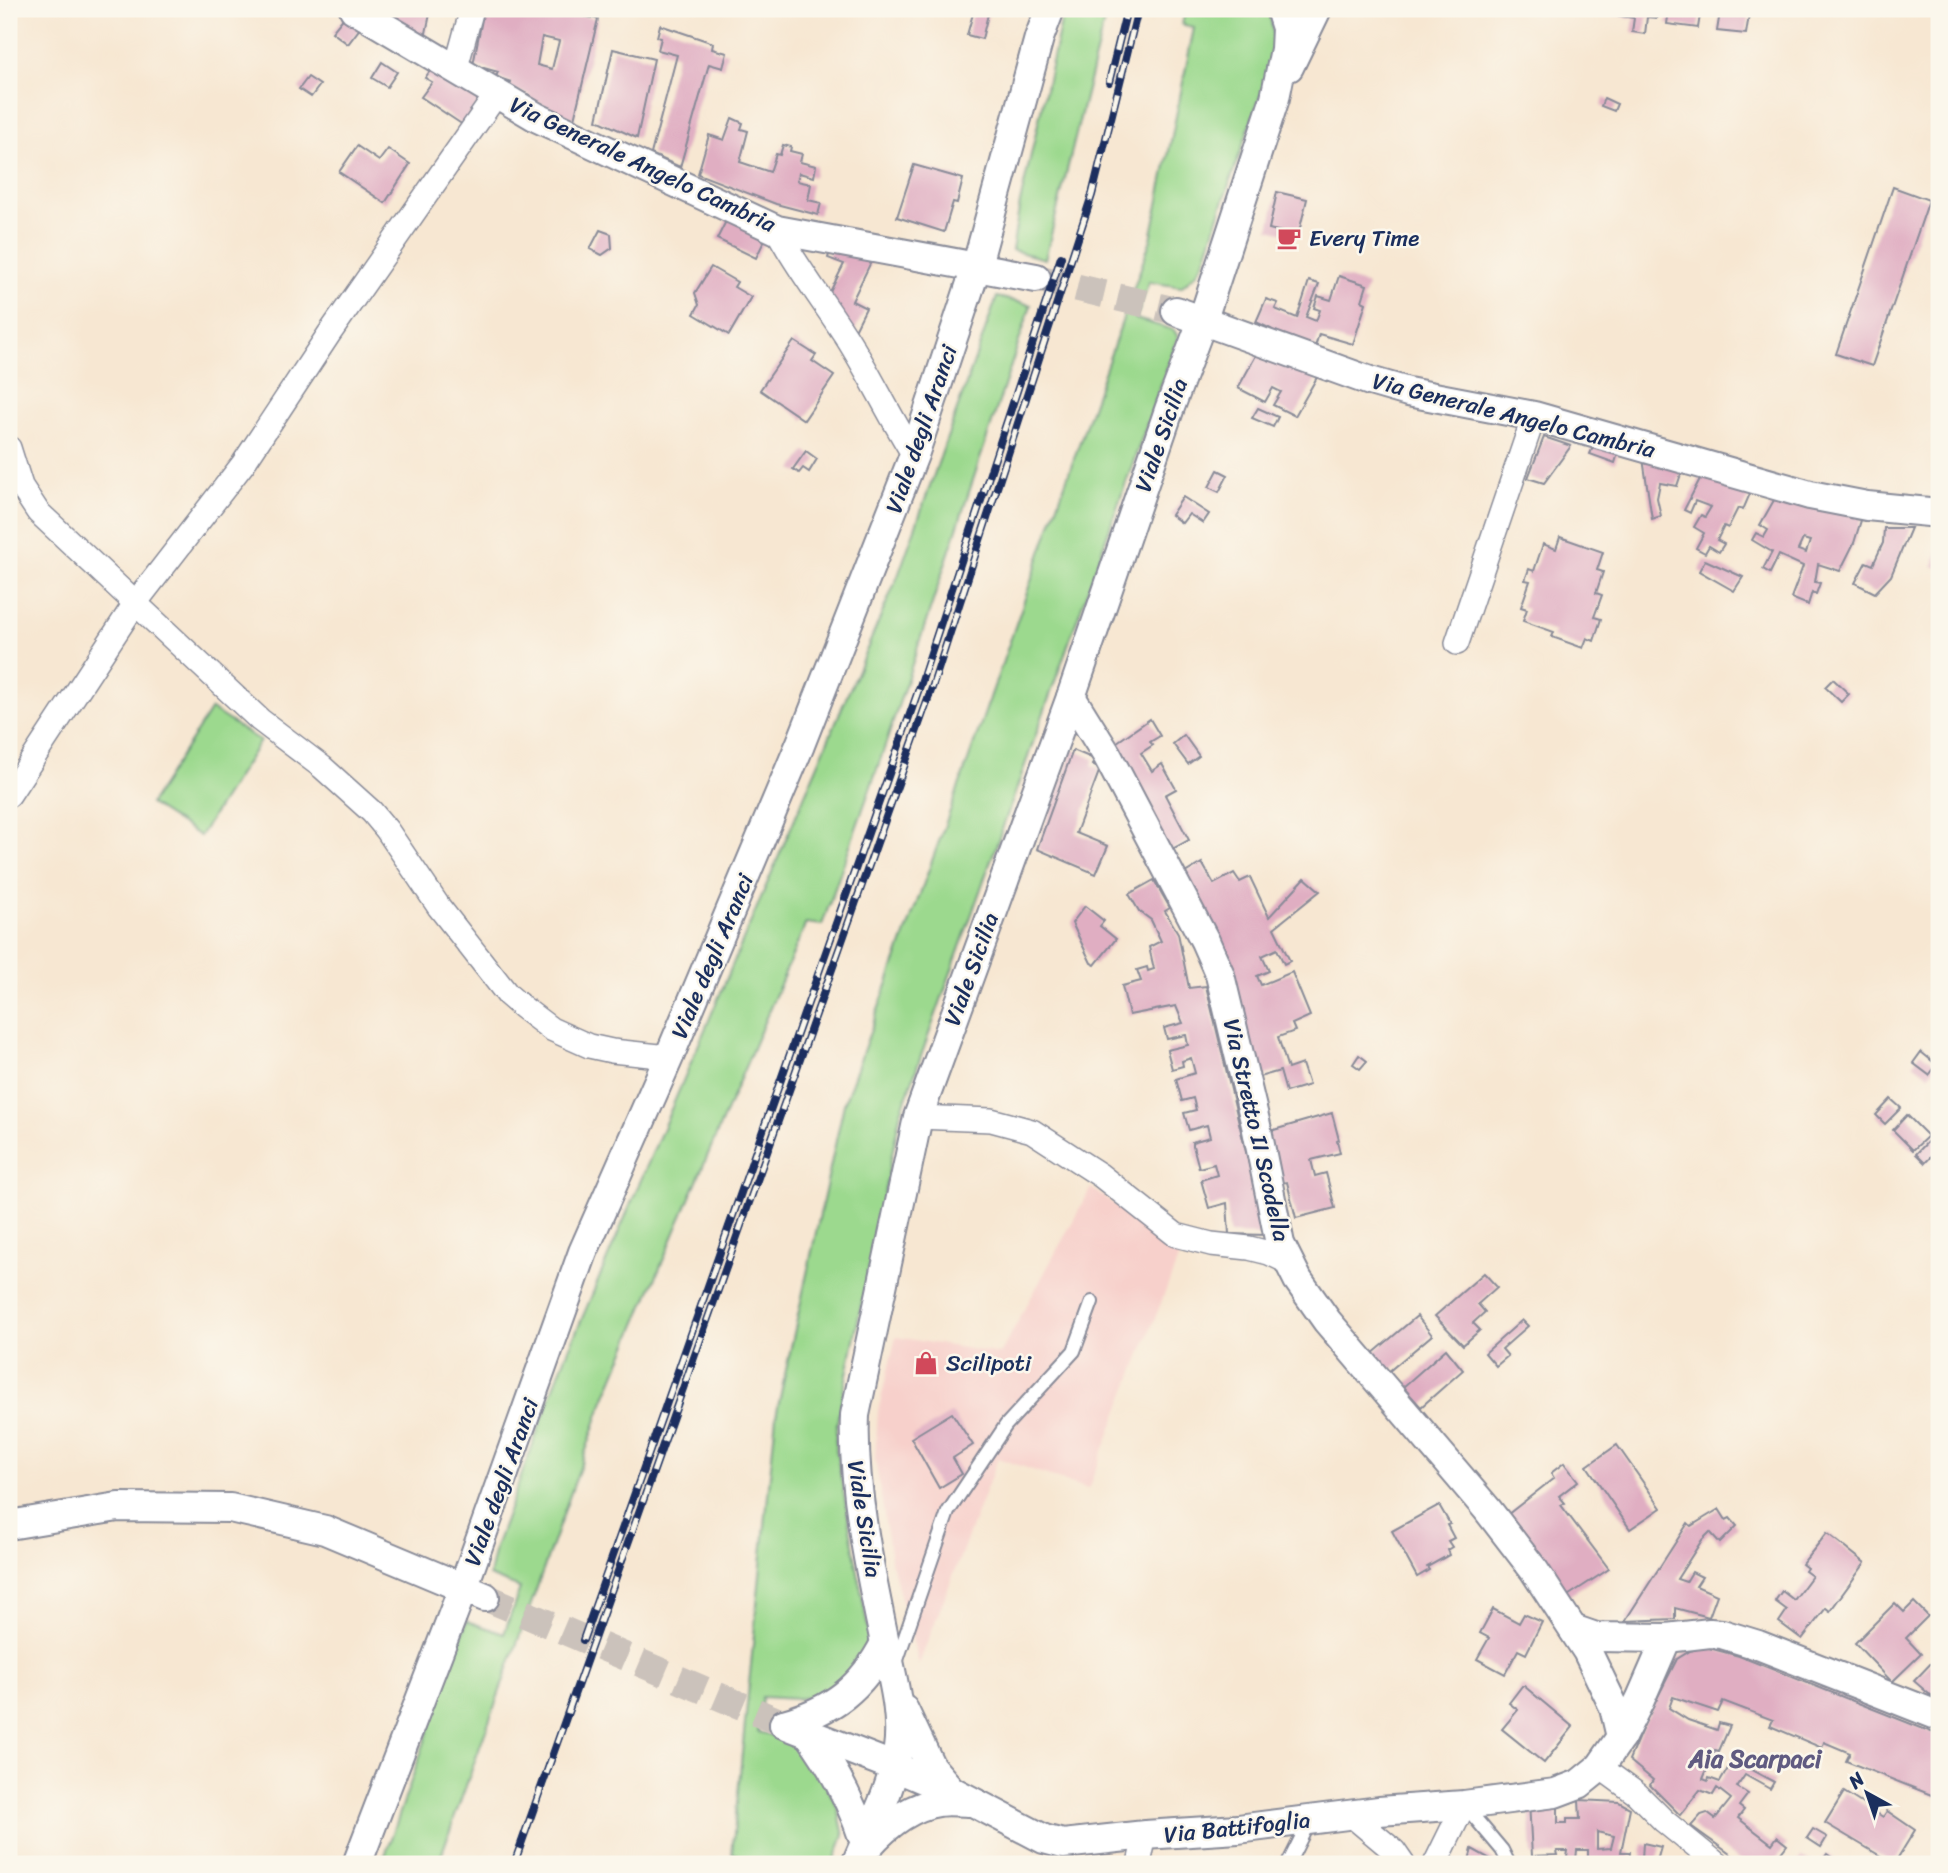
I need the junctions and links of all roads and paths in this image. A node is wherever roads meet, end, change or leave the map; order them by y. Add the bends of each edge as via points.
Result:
1 (354, 9) edge
2 (472, 9) edge
3 (1044, 9) edge
4 (1050, 9) edge
5 (1280, 9) edge
6 (1317, 9) edge
7 (1039, 38) junction
8 (456, 71) junction
9 (496, 95) junction
10 (1275, 98) junction
11 (777, 230) junction
12 (976, 268) junction
13 (1036, 278) tunnel mouth
14 (1190, 315) junction
15 (1534, 416) junction
16 (9, 448) edge
17 (914, 455) junction
18 (1939, 513) edge
19 (136, 602) junction
20 (1457, 643) dead end
21 (1071, 697) junction
22 (9, 794) edge
23 (669, 1057) junction
24 (918, 1117) junction
25 (1288, 1262) junction
26 (1092, 1302) dead end
27 (9, 1525) edge
28 (474, 1592) junction
29 (1573, 1629) junction
30 (1667, 1638) junction
31 (885, 1643) junction
32 (894, 1681) junction
33 (1939, 1716) edge
34 (797, 1729) junction
35 (1621, 1737) junction
36 (895, 1767) junction
37 (1600, 1767) junction
38 (961, 1797) junction
39 (1464, 1805) junction
40 (1351, 1815) junction
41 (1310, 1820) junction
42 (1145, 1835) junction
43 (860, 1854) edge
44 (357, 1864) edge
45 (1139, 1864) edge
46 (1288, 1864) edge
47 (1403, 1864) edge
48 (1436, 1864) edge
49 (1508, 1864) edge
50 (1717, 1864) edge

1 - 8 street, Via Generale Angelo Cambria
2 - 8 street
3 - 7 street
4 - 7 street
5 - 10 street via 1286,28 1285,49
6 - 10 street
7 - 12 street, Viale degli Aranci
8 - 9 street, Via Generale Angelo Cambria
9 - 11 street, Via Generale Angelo Cambria
9 - 19 street via 243,464
10 - 14 street, Viale Sicilia
11 - 12 street, Via Generale Angelo Cambria
11 - 17 street
12 - 13 street, Via Generale Angelo Cambria
12 - 17 street, Viale degli Aranci
14 - 15 street, Via Generale Angelo Cambria via 1370,381
14 - 21 street, Viale Sicilia via 1169,410
15 - 18 street, Via Generale Angelo Cambria via 1810,495
15 - 20 street
16 - 19 street via 21,486 38,512
17 - 23 street, Viale degli Aranci via 800,745
19 - 22 street
19 - 23 street via 260,720 372,812 439,906 522,1007 551,1029 589,1046
21 - 24 street, Viale Sicilia
21 - 25 street, Via Stretto II Scodella via 1220,975 1280,1244
23 - 28 street, Viale degli Aranci via 583,1252
24 - 25 street via 991,1120 1032,1131 1100,1175 1176,1235 1250,1248
24 - 31 street, Viale Sicilia via 855,1415 855,1465
25 - 29 street, Via Stretto II Scodella via 1327,1321 1487,1509
26 - 32 lane via 1074,1351 1006,1425 948,1512
27 - 28 street via 118,1507 230,1508 325,1530
28 - 44 street, Viale degli Aranci
29 - 30 street via 1597,1637
29 - 35 street, Via Stretto II Scodella via 1614,1707
30 - 33 street via 1710,1633 1738,1639
30 - 35 street
31 - 32 street, Viale Sicilia
31 - 34 street via 875,1663 845,1696
32 - 36 street, Viale Sicilia via 899,1745
32 - 38 street via 931,1767
34 - 36 street, Via Battifoglia
34 - 43 street via 830,1765 849,1798
35 - 37 street
36 - 38 street, Via Battifoglia
36 - 43 street, Viale Sicilia
37 - 39 street, Via Battifoglia via 1579,1784 1555,1793
37 - 50 street
38 - 42 street, Via Battifoglia via 1063,1844
38 - 43 street via 915,1809 880,1833
39 - 40 street, Via Battifoglia
39 - 48 street
39 - 49 lane via 1502,1850
40 - 41 street, Via Battifoglia
40 - 47 street
41 - 42 street, Via Battifoglia
41 - 46 lane
42 - 45 street

